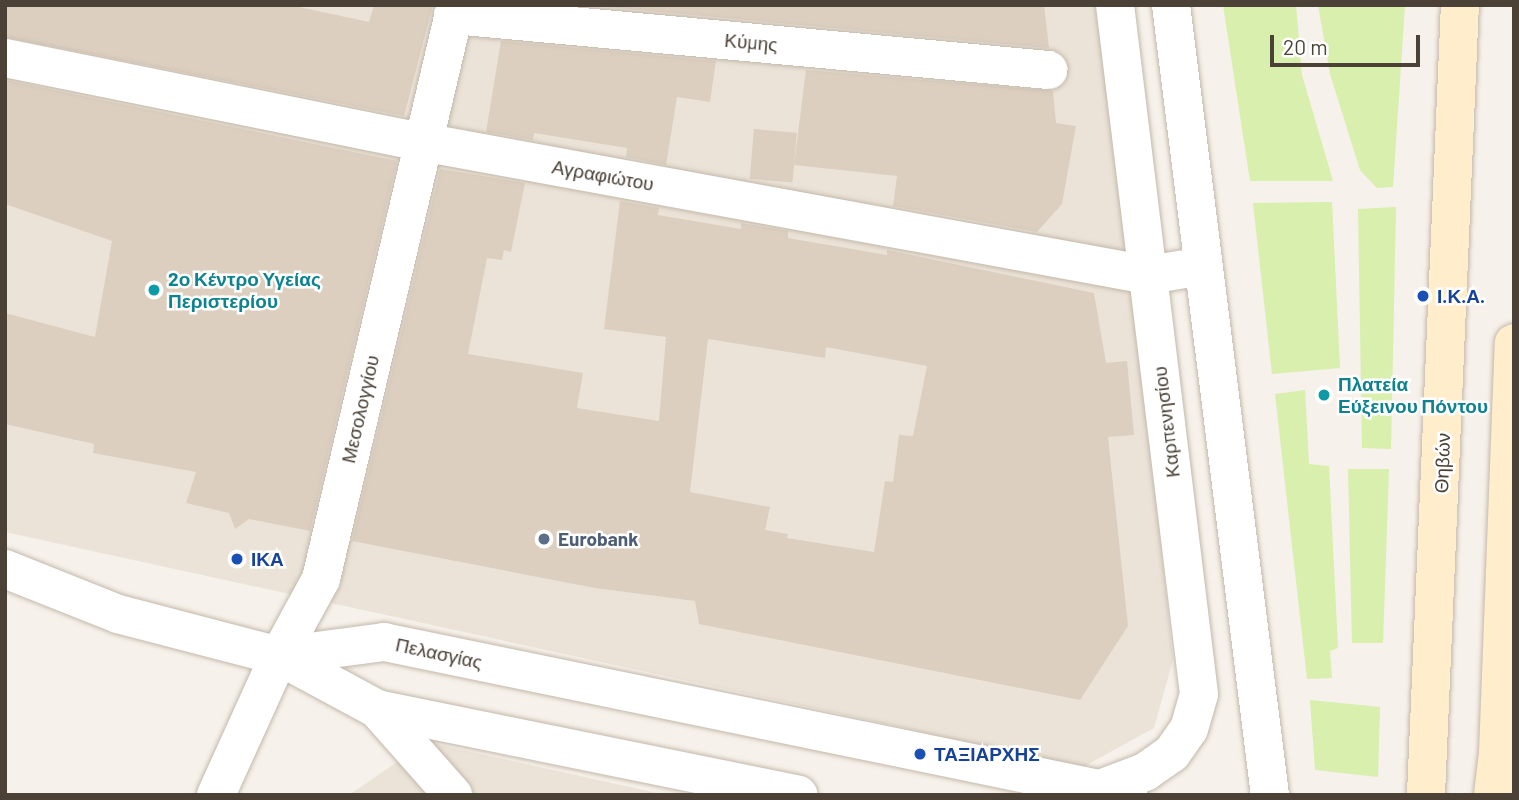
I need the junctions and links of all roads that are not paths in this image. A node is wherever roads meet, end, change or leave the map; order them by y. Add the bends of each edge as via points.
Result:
1 (1115, 5) edge
2 (1171, 5) edge
3 (1460, 5) edge
4 (454, 10) edge
5 (5, 58) edge
6 (1048, 70) dead end
7 (422, 142) junction
8 (1203, 266) junction
9 (1148, 275) junction
10 (1514, 342) edge
11 (5, 569) edge
12 (1509, 576) edge
13 (279, 656) junction
14 (377, 709) junction
15 (1114, 792) edge
16 (216, 795) edge
17 (453, 795) edge
18 (798, 795) edge
19 (1270, 795) edge
20 (1426, 795) edge
21 (1493, 795) edge

1 - 9 street, Καρπενησίου
2 - 8 street
3 - 20 main road, Θηβών
4 - 6 street, Κύμης
4 - 7 street, Μεσολογγίου
5 - 7 street, Αγραφιώτου
7 - 9 street, Αγραφιώτου
7 - 13 street, Μεσολογγίου via 321,579
8 - 9 street, Αγραφιώτου
8 - 19 street
9 - 15 street, Καρπενησίου via 1199,694 1189,729 1171,753
10 - 12 main road
11 - 13 street via 118,614
12 - 21 main road
13 - 14 street
13 - 15 street, Πελασγίας via 384,642
13 - 16 street, Μεσολογγίου
14 - 17 street
14 - 18 street

